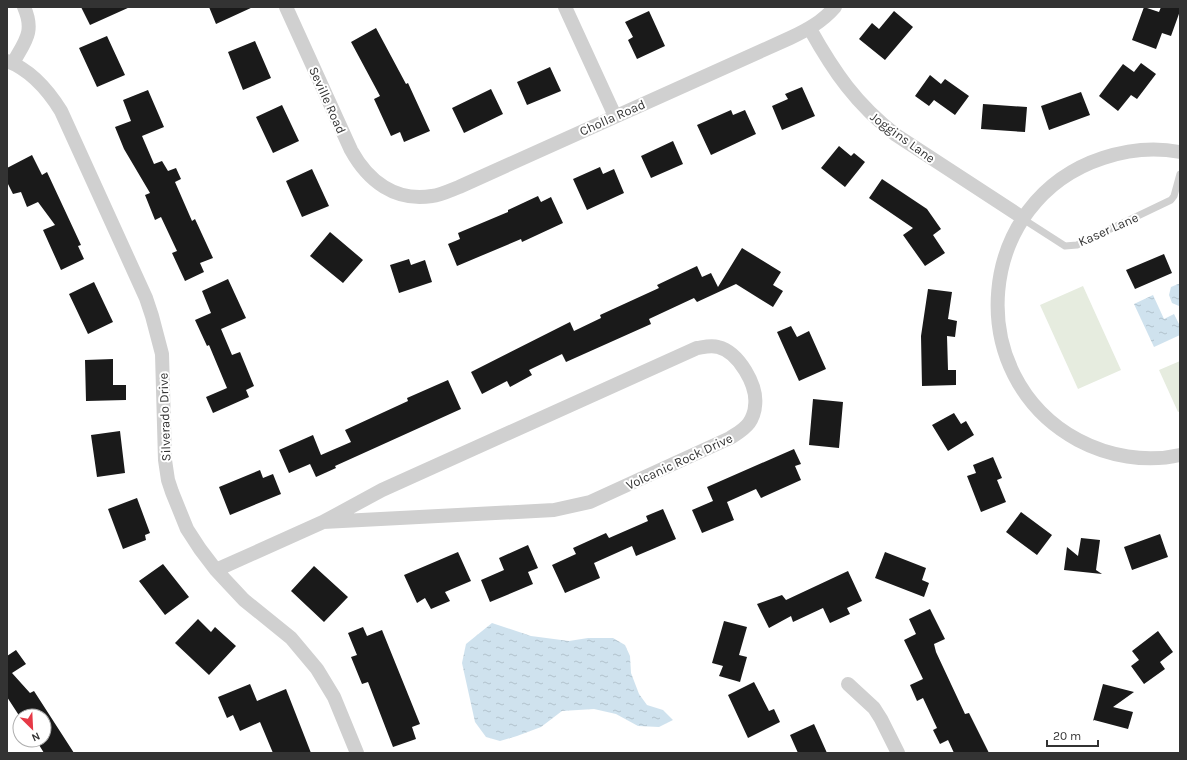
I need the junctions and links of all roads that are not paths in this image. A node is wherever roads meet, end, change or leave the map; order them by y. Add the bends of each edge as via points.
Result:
1 (24, 7) edge
2 (286, 7) edge
3 (565, 7) edge
4 (835, 7) edge
5 (810, 29) junction
6 (10, 62) edge
7 (615, 116) junction
8 (1180, 152) edge
9 (1180, 174) edge
10 (381, 185) joint
11 (1023, 218) junction
12 (1180, 456) edge
13 (323, 522) junction
14 (216, 570) junction
15 (848, 684) dead end
16 (357, 753) edge
17 (898, 753) edge

1 - 6 street via 30,27 26,39
2 - 10 street, Seville Road via 351,150 365,172
3 - 7 street
4 - 5 street, Cholla Road
5 - 7 street, Cholla Road
5 - 11 street, Joggins Lane via 832,68 876,119 896,135
6 - 14 street, Silverado Drive via 28,72 41,84 61,110 146,298 162,354 164,445 168,480 188,529
7 - 10 street, Cholla Road via 434,196 402,195
8 - 11 street via 1143,150 1094,161 1051,187
9 - 11 lane, Kaser Lane via 1171,200 1077,245 1066,246
11 - 12 street via 1010,242 1001,267 997,306 999,333 1006,358 1025,394 1052,423 1074,438 1098,449 1137,458
13 - 13 street, Volcanic Rock Drive via 382,490 697,348 720,347 730,353 744,368 753,388 755,406 748,424 740,432 590,502 554,510
13 - 14 street, Volcanic Rock Drive
14 - 16 street, Silverado Drive via 244,600 281,629 309,658 334,698
15 - 17 street via 874,708

